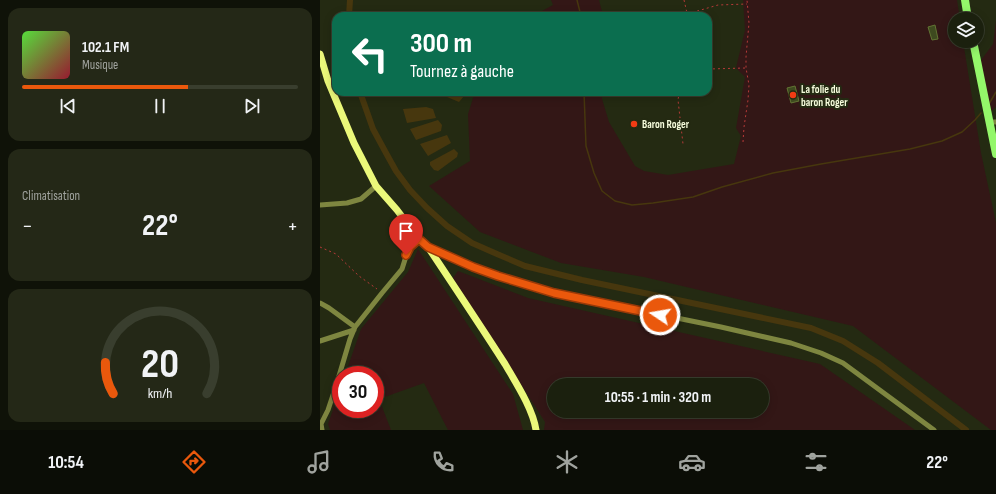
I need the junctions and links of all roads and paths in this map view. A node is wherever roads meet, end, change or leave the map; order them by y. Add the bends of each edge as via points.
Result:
1 (684, 0) edge
2 (747, 0) edge
3 (965, 0) edge
4 (748, 4) junction
5 (687, 12) edge
6 (694, 12) edge
7 (967, 12) edge
8 (975, 48) edge
9 (320, 54) edge
10 (746, 68) junction
11 (712, 69) edge
12 (332, 91) edge
13 (334, 96) edge
14 (679, 96) edge
15 (993, 122) edge
16 (743, 142) dead end
17 (683, 144) dead end
18 (996, 154) edge
19 (376, 186) junction
20 (320, 205) edge
21 (419, 239) junction
22 (320, 247) edge
23 (428, 247) junction
24 (382, 293) junction
25 (320, 303) edge
26 (355, 329) junction
27 (320, 342) edge
28 (320, 424) edge
29 (322, 430) edge
30 (536, 430) edge
31 (934, 430) edge

1 - 5 path
2 - 4 path
3 - 7 main road
4 - 6 path via 718,5
4 - 10 path via 750,23
8 - 15 main road
9 - 12 street
10 - 11 path
10 - 16 path via 749,85
13 - 19 street
14 - 17 path
15 - 18 main road
19 - 20 street via 361,199
19 - 21 street
21 - 23 street
21 - 24 street via 410,247 402,269
22 - 24 path via 336,254
23 - 30 street via 514,379 533,416
23 - 31 street via 473,267 554,293 721,327 821,353 842,363
24 - 26 street
25 - 26 street
26 - 27 street
26 - 28 street via 328,410
28 - 29 street

